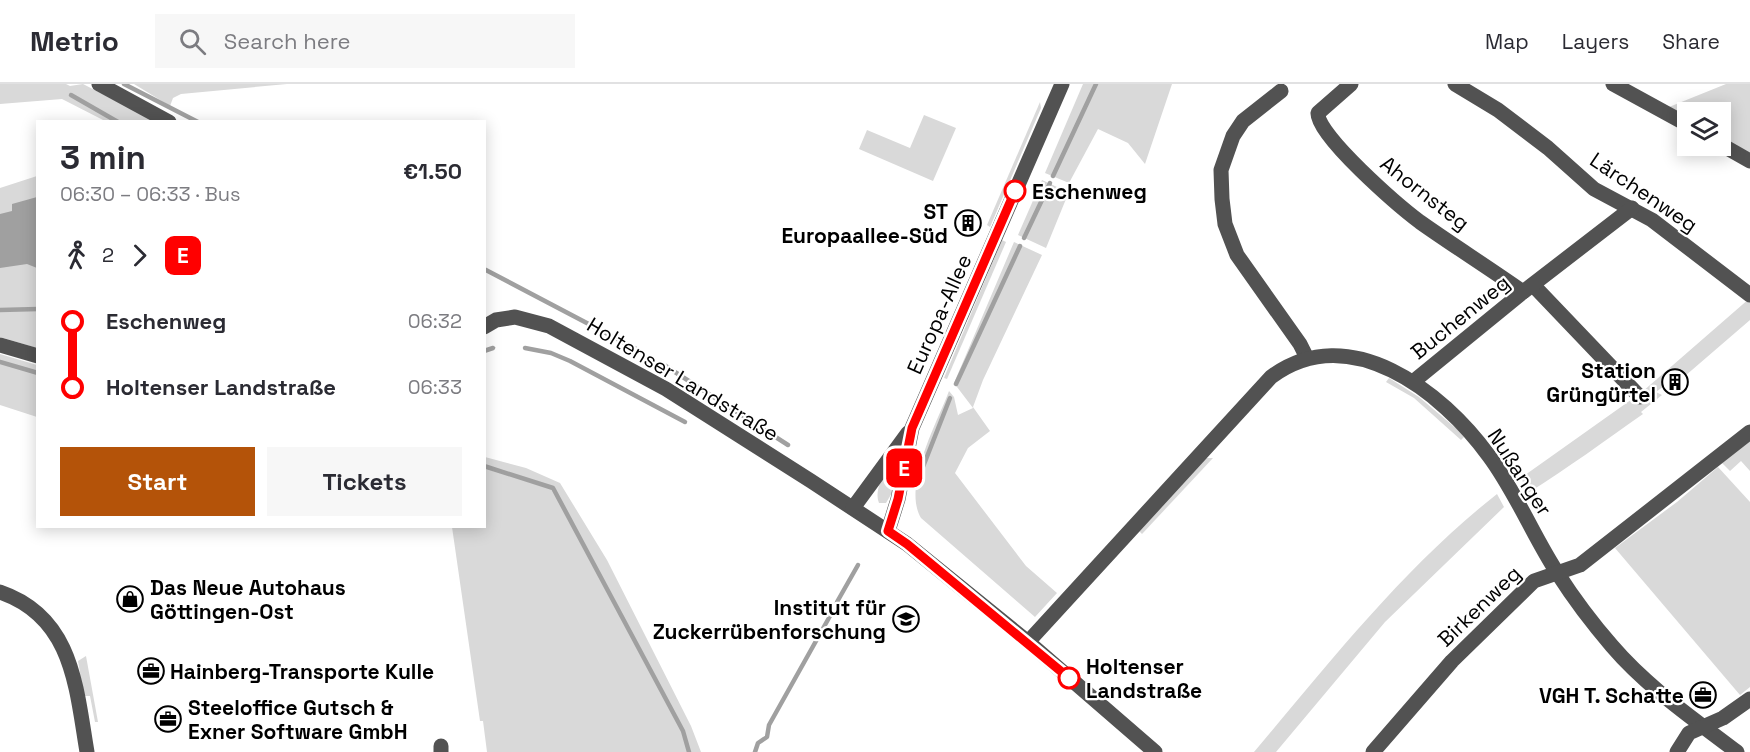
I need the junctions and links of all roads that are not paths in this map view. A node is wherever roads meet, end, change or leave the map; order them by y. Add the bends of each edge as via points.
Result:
1 (99, 84) edge
2 (1062, 84) edge
3 (1351, 84) edge
4 (1455, 84) edge
5 (1613, 84) edge
6 (1281, 91) dead end
7 (1677, 119) edge
8 (166, 120) edge
9 (1731, 150) edge
10 (1750, 161) edge
11 (1632, 208) junction
12 (1528, 289) junction
13 (1750, 295) edge
14 (486, 322) edge
15 (0, 345) edge
16 (36, 355) edge
17 (1307, 358) junction
18 (1414, 381) junction
19 (1640, 397) dead end
20 (912, 428) junction
21 (1750, 432) edge
22 (853, 508) junction
23 (888, 531) junction
24 (1557, 573) junction
25 (0, 592) edge
26 (1028, 642) junction
27 (1750, 699) edge
28 (1703, 726) junction
29 (87, 752) edge
30 (1155, 752) edge
31 (1373, 752) edge
32 (1677, 752) edge
33 (1737, 752) edge

1 - 8 street
2 - 20 street, Europa-Allee
3 - 12 street, Ahornsteg via 1318,113 1321,126 1348,157 1419,221
4 - 11 street, Lärchenweg via 1498,110 1594,189
5 - 7 street
6 - 17 street via 1243,121 1233,136 1221,171 1222,199 1225,224 1237,255
9 - 10 street
11 - 12 street, Buchenweg
11 - 13 street, Lärchenweg
12 - 18 street, Buchenweg
12 - 19 street, Buchenweg
14 - 22 street, Holtenser Landstraße via 529,318 574,338 666,389
15 - 16 street
17 - 18 street, Nußanger via 1347,355
17 - 26 street, Nußanger via 1271,377
18 - 24 street, Nußanger via 1490,456
20 - 22 street, Europa-Allee
20 - 23 street, Europa-Allee
21 - 24 street, Birkenweg via 1580,565
22 - 23 street, Holtenser Landstraße
23 - 26 street, Holtenser Landstraße
24 - 28 street, Nußanger via 1614,648 1666,699
24 - 31 street, Birkenweg via 1534,581 1485,627
25 - 29 street via 34,611 63,646 71,666
26 - 30 street, Holtenser Landstraße
27 - 28 street via 1723,718
28 - 32 street via 1689,733
28 - 33 street, Nußanger

